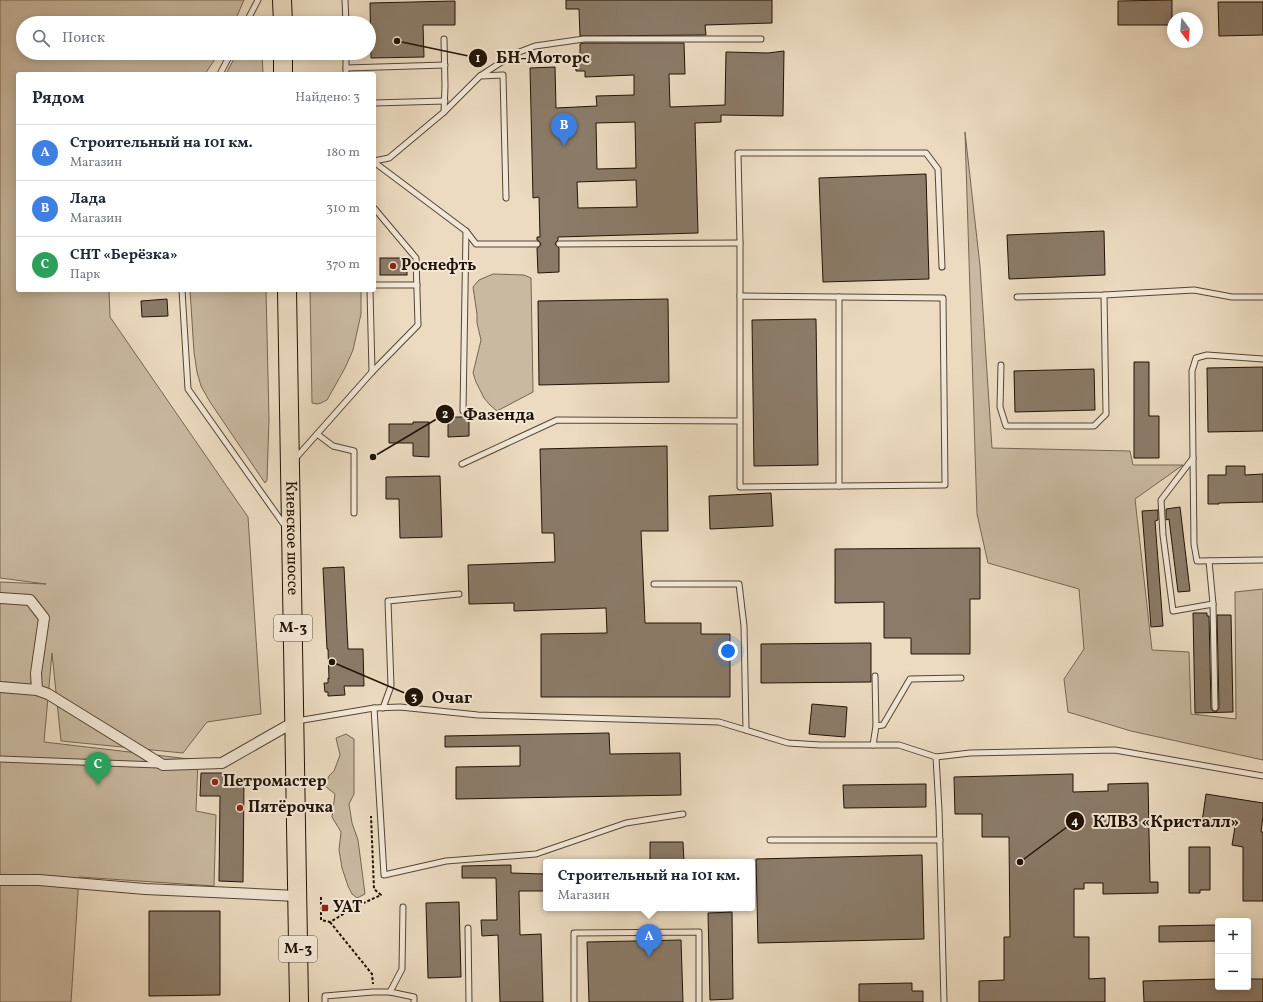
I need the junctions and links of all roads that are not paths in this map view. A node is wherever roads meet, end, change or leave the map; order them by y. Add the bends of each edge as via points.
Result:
1 (258, 0) edge
2 (282, 0) edge
3 (345, 0) edge
4 (250, 16) edge
5 (282, 16) edge
6 (346, 16) edge
7 (761, 39) dead end
8 (444, 40) dead end
9 (227, 60) edge
10 (346, 60) edge
11 (445, 65) junction
12 (346, 71) edge
13 (221, 72) edge
14 (480, 76) junction
15 (445, 101) junction
16 (376, 103) edge
17 (444, 112) junction
18 (376, 161) edge
19 (376, 163) edge
20 (506, 198) dead end
21 (376, 210) edge
22 (466, 231) junction
23 (740, 243) junction
24 (537, 244) dead end
25 (558, 244) dead end
26 (942, 267) dead end
27 (376, 285) edge
28 (417, 285) junction
29 (182, 292) edge
30 (287, 292) edge
31 (370, 292) edge
32 (1104, 295) junction
33 (740, 296) junction
34 (839, 297) junction
35 (1017, 297) dead end
36 (1263, 298) edge
37 (1263, 359) edge
38 (1001, 364) dead end
39 (372, 372) junction
40 (463, 411) dead end
41 (740, 421) junction
42 (317, 434) junction
43 (1193, 458) junction
44 (291, 464) junction
45 (462, 464) dead end
46 (839, 486) junction
47 (354, 513) dead end
48 (292, 535) junction
49 (1263, 560) edge
50 (1209, 561) junction
51 (654, 584) dead end
52 (459, 594) dead end
53 (0, 598) edge
54 (1213, 604) junction
55 (874, 676) dead end
56 (961, 678) dead end
57 (0, 687) edge
58 (37, 690) junction
59 (374, 708) junction
60 (383, 708) junction
61 (1215, 708) dead end
62 (294, 722) junction
63 (876, 726) junction
64 (746, 730) junction
65 (873, 744) junction
66 (936, 757) junction
67 (0, 758) edge
68 (164, 765) junction
69 (1263, 776) edge
70 (683, 814) dead end
71 (770, 840) dead end
72 (940, 840) junction
73 (0, 880) edge
74 (297, 896) junction
75 (403, 907) dead end
76 (468, 928) dead end
77 (390, 992) junction
78 (299, 1002) edge
79 (325, 1002) edge
80 (414, 1002) edge
81 (470, 1002) edge
82 (574, 1002) edge
83 (699, 1002) edge
84 (944, 1002) edge

1 - 4 lane
2 - 5 highway
3 - 6 lane
7 - 14 lane via 584,39 535,46 514,54
8 - 11 lane
9 - 13 lane
10 - 12 lane
11 - 12 lane
11 - 15 lane
14 - 17 lane
14 - 20 lane via 503,75
15 - 16 lane
15 - 17 lane
17 - 18 lane via 389,158
19 - 22 lane
21 - 28 lane via 416,258
22 - 24 lane via 476,244
22 - 40 lane
23 - 25 lane
23 - 26 lane via 738,154 926,152 938,169
23 - 33 lane
27 - 28 lane
28 - 39 lane via 418,325
29 - 48 lane via 188,389
30 - 44 highway, Киевское шоссе / М-3
31 - 39 lane
32 - 35 lane
32 - 36 lane via 1194,290 1232,297
32 - 38 lane via 1106,414 1094,426 1006,426 1000,407
33 - 34 lane
33 - 41 lane
34 - 46 lane
34 - 46 lane via 943,298 944,485
37 - 43 lane via 1207,355 1196,358 1192,371
39 - 42 lane
41 - 45 lane via 558,420
41 - 46 lane via 740,487
42 - 44 lane
42 - 47 lane via 333,446 354,451
43 - 50 lane via 1194,544 1197,561
43 - 54 lane via 1161,500 1173,611
44 - 48 highway, Киевское шоссе / М-3
48 - 62 highway, Киевское шоссе / М-3
49 - 50 lane
50 - 54 lane
51 - 64 lane via 739,584 744,626
52 - 60 lane via 388,601 391,686
53 - 58 street via 30,600 44,618 36,673
54 - 61 lane
55 - 63 lane
56 - 63 lane via 910,679 883,725
57 - 58 street
58 - 68 street via 48,694
59 - 60 lane
59 - 62 lane
59 - 70 lane via 384,875 446,861 536,854 626,823
60 - 64 lane via 400,706 478,716 719,722
62 - 68 street via 222,763
62 - 74 highway, Киевское шоссе / М-3
63 - 65 lane
64 - 65 lane via 788,743
65 - 66 lane via 899,745
66 - 69 lane via 970,753 1115,750
66 - 72 lane
67 - 68 lane
71 - 72 lane
72 - 84 lane
73 - 74 street via 39,880
74 - 78 highway, Киевское шоссе / М-3
75 - 77 lane via 402,969
76 - 81 lane
77 - 79 lane via 325,996
77 - 80 lane via 414,997
82 - 83 lane via 574,933 699,932

